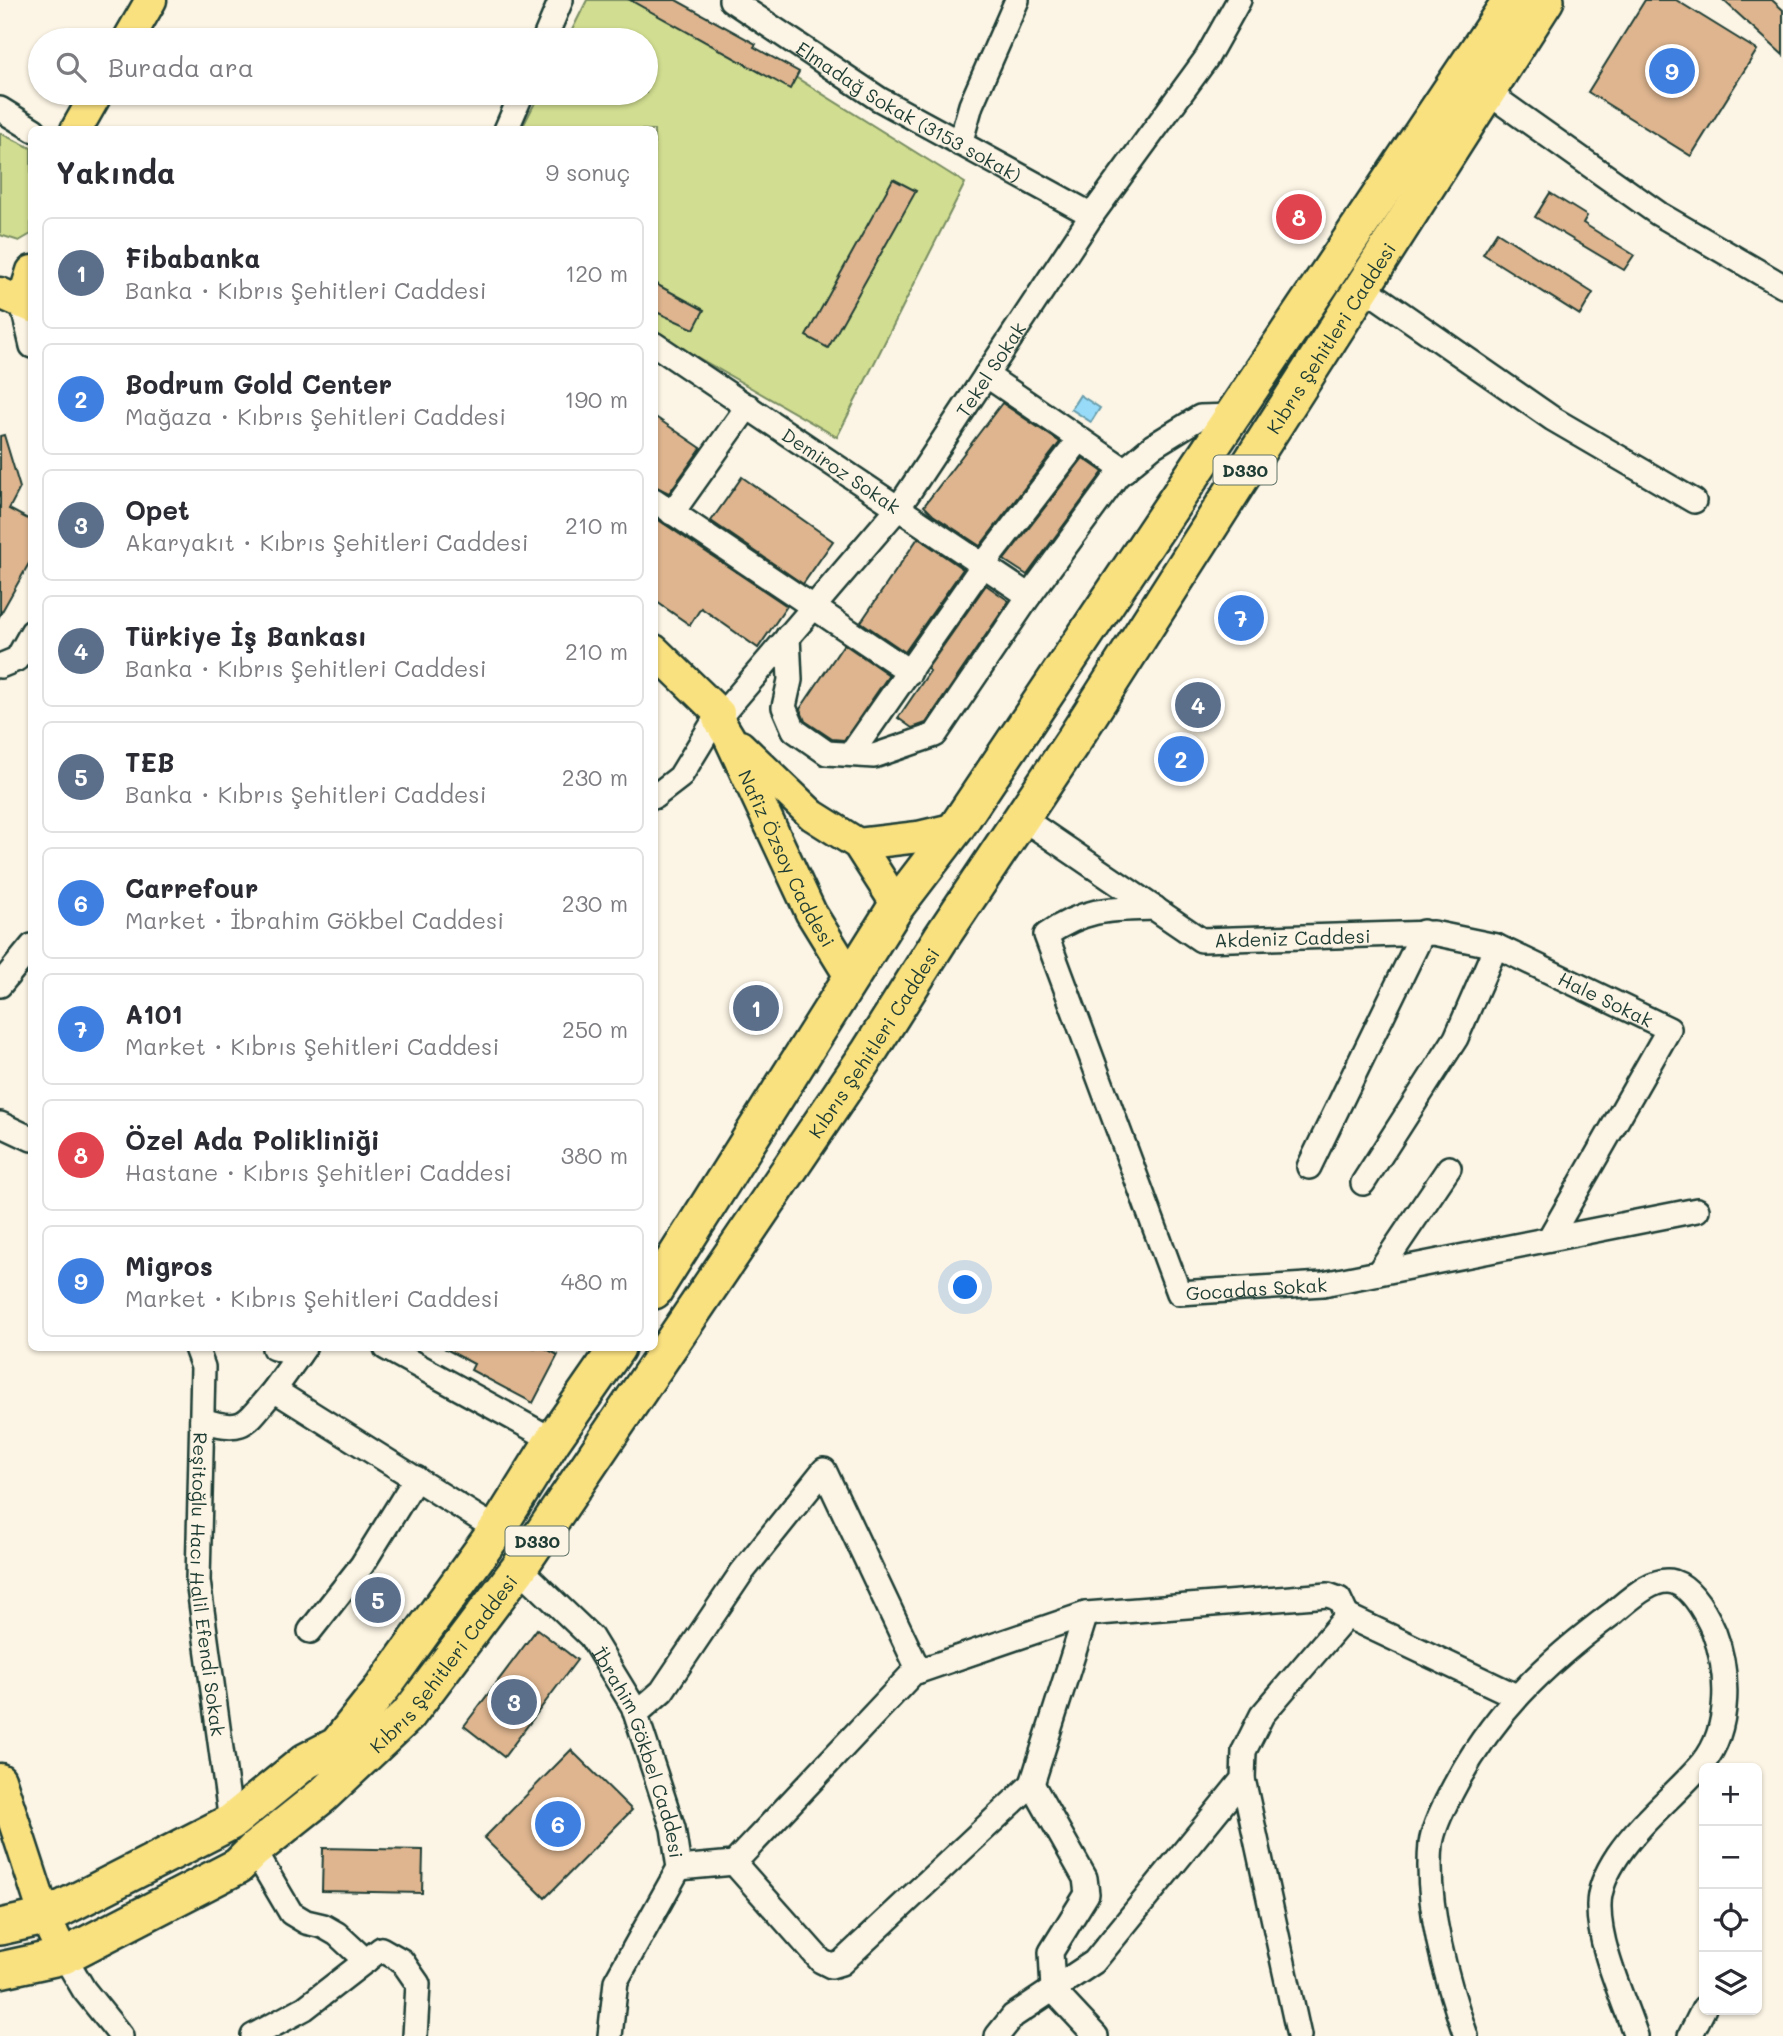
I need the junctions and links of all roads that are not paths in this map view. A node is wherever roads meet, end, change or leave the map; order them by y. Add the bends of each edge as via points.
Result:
1 (151, 0) edge
2 (561, 0) edge
3 (731, 0) edge
4 (1017, 0) edge
5 (1239, 0) edge
6 (1511, 0) edge
7 (1546, 0) edge
8 (135, 28) edge
9 (549, 28) edge
10 (1487, 92) junction
11 (90, 105) edge
12 (517, 105) edge
13 (0, 108) edge
14 (28, 126) edge
15 (78, 126) edge
16 (508, 126) edge
17 (960, 144) junction
18 (1092, 215) junction
19 (28, 280) edge
20 (1363, 286) junction
21 (1783, 286) edge
22 (18, 301) edge
23 (28, 333) edge
24 (658, 347) edge
25 (986, 375) junction
26 (748, 407) junction
27 (1233, 416) junction
28 (1080, 439) junction
29 (1125, 470) junction
30 (1695, 501) dead end
31 (664, 507) edge
32 (899, 507) junction
33 (983, 565) junction
34 (1029, 596) junction
35 (813, 608) junction
36 (788, 636) junction
37 (28, 639) edge
38 (658, 654) edge
39 (0, 666) edge
40 (910, 672) junction
41 (722, 723) junction
42 (851, 754) junction
43 (658, 794) edge
44 (1022, 818) junction
45 (956, 828) junction
46 (858, 844) junction
47 (897, 905) junction
48 (1155, 908) junction
49 (1428, 933) junction
50 (941, 938) junction
51 (1496, 946) junction
52 (28, 951) edge
53 (851, 978) junction
54 (0, 985) edge
55 (896, 1010) junction
56 (0, 1124) edge
57 (28, 1134) edge
58 (1309, 1167) dead end
59 (1448, 1168) dead end
60 (1363, 1183) dead end
61 (1697, 1210) dead end
62 (1549, 1239) junction
63 (1378, 1273) junction
64 (658, 1285) edge
65 (197, 1351) edge
66 (302, 1351) edge
67 (391, 1351) edge
68 (615, 1351) edge
69 (274, 1390) junction
70 (202, 1420) junction
71 (553, 1440) junction
72 (416, 1478) junction
73 (498, 1528) junction
74 (519, 1568) junction
75 (1086, 1614) junction
76 (1347, 1616) junction
77 (310, 1631) dead end
78 (919, 1671) junction
79 (1516, 1696) junction
80 (636, 1714) junction
81 (0, 1779) edge
82 (1243, 1779) junction
83 (1032, 1784) junction
84 (231, 1822) junction
85 (254, 1850) junction
86 (734, 1863) junction
87 (679, 1868) junction
88 (45, 1917) junction
89 (0, 1927) edge
90 (64, 1956) junction
91 (366, 1961) junction
92 (0, 1970) edge
93 (1053, 1990) junction
94 (1700, 2015) edge
95 (1081, 2031) edge
96 (121, 2036) edge
97 (253, 2036) edge
98 (415, 2036) edge
99 (610, 2036) edge
100 (997, 2036) edge
101 (1299, 2036) edge
102 (1465, 2036) edge
103 (1636, 2036) edge
104 (1690, 2036) edge

1 - 8 main road
2 - 9 street
3 - 17 street, Elmadağ Sokak (3153 sokak) via 879,99
4 - 17 street via 971,105
5 - 18 street, Tekel Sokak via 1206,60
6 - 27 highway, Kıbrıs Şehitleri Caddesi / D330
7 - 10 highway, Kıbrıs Şehitleri Caddesi / D330
10 - 20 highway, Kıbrıs Şehitleri Caddesi / D330
10 - 21 street via 1659,214
11 - 15 main road
12 - 16 street
13 - 14 street
17 - 18 street, Elmadağ Sokak (3153 sokak)
18 - 25 street, Tekel Sokak
19 - 22 main road
20 - 30 street via 1553,419
20 - 44 highway, Kıbrıs Şehitleri Caddesi / D330
22 - 23 street
24 - 26 street, Demiroz Sokak
25 - 28 street
25 - 32 street, Tekel Sokak
26 - 31 street
26 - 32 street, Demiroz Sokak
27 - 29 street via 1200,417
27 - 45 highway, Kıbrıs Şehitleri Caddesi / D330
28 - 29 street
28 - 33 street
29 - 34 street
31 - 35 street
32 - 33 street, Demiroz Sokak
32 - 35 street, Tekel Sokak
33 - 34 street, Demiroz Sokak
33 - 40 street
34 - 42 street via 935,735 874,756
35 - 36 street, Tekel Sokak
35 - 40 street
36 - 41 street, Tekel Sokak
36 - 42 street via 790,680 784,707 794,730 827,753
37 - 39 street via 17,659
38 - 41 main road, Nafiz Özsoy Caddesi
40 - 42 street
41 - 43 street, Tekel Sokak via 680,777
41 - 46 main road, Nafiz Özsoy Caddesi via 812,815
41 - 53 main road, Nafiz Özsoy Caddesi via 811,913
44 - 48 street, Akdeniz Caddesi
44 - 50 highway, Kıbrıs Şehitleri Caddesi / D330
45 - 46 main road
45 - 47 highway, Kıbrıs Şehitleri Caddesi / D330
46 - 47 main road, Nafiz Özsoy Caddesi
47 - 50 highway
47 - 53 highway, Kıbrıs Şehitleri Caddesi / D330
48 - 49 street, Akdeniz Caddesi via 1200,940
48 - 63 street, Gocadas Sokak via 1100,910 1068,920 1046,936 1179,1293 1322,1283
49 - 51 street, Hale Sokak
49 - 58 street
50 - 55 highway, Kıbrıs Şehitleri Caddesi / D330
51 - 60 street via 1456,1038
51 - 62 street, Hale Sokak via 1669,1029
52 - 54 street
53 - 55 highway
53 - 64 highway, Kıbrıs Şehitleri Caddesi / D330
55 - 74 highway, Kıbrıs Şehitleri Caddesi / D330
56 - 57 street
59 - 63 street
61 - 62 street, Gocadas Sokak
62 - 63 street, Gocadas Sokak
65 - 70 street, Reşitoğlu Hacı Halil Efendi Sokak via 203,1367
66 - 69 street
67 - 71 street
68 - 71 highway, Kıbrıs Şehitleri Caddesi / D330
69 - 70 street via 244,1424 226,1427
69 - 72 street
70 - 84 street, Reşitoğlu Hacı Halil Efendi Sokak via 198,1581
71 - 73 highway, Kıbrıs Şehitleri Caddesi / D330
72 - 73 street
72 - 77 street via 362,1564
73 - 84 highway, Kıbrıs Şehitleri Caddesi / D330 via 337,1745 306,1761
74 - 80 street, İbrahim Gökbel Caddesi via 591,1637
74 - 85 highway, Kıbrıs Şehitleri Caddesi / D330 via 408,1715
75 - 76 street via 1328,1595 1339,1599
75 - 78 street
75 - 83 street
76 - 79 street
76 - 82 street via 1262,1715 1244,1751
78 - 80 street via 824,1470 741,1572 662,1691
78 - 86 street
79 - 102 street via 1469,1759 1431,1842 1431,1889 1447,1982
79 - 103 street via 1569,1646 1657,1583 1682,1587 1714,1631 1724,1664 1725,1688 1717,1737 1705,1761 1631,1836 1602,1886 1599,1906 1606,1950
80 - 87 street, İbrahim Gökbel Caddesi via 673,1828
81 - 88 main road
82 - 93 street via 1094,1962
82 - 101 street
83 - 86 street via 841,1963 831,1966 821,1961
83 - 93 street via 1085,1878 1087,1894 1051,1952
84 - 88 highway, Kıbrıs Şehitleri Caddesi / D330
85 - 90 highway, Kıbrıs Şehitleri Caddesi / D330 via 238,1866
85 - 91 street via 291,1913 337,1934
86 - 87 street
87 - 99 street, İbrahim Gökbel Caddesi via 615,1981
88 - 89 highway, D330
88 - 90 main road
90 - 92 highway, D330
90 - 96 street
91 - 97 street via 305,2008
91 - 98 street via 381,1949 402,1961 418,1984
93 - 95 street
93 - 100 street via 1013,2015
94 - 104 street

